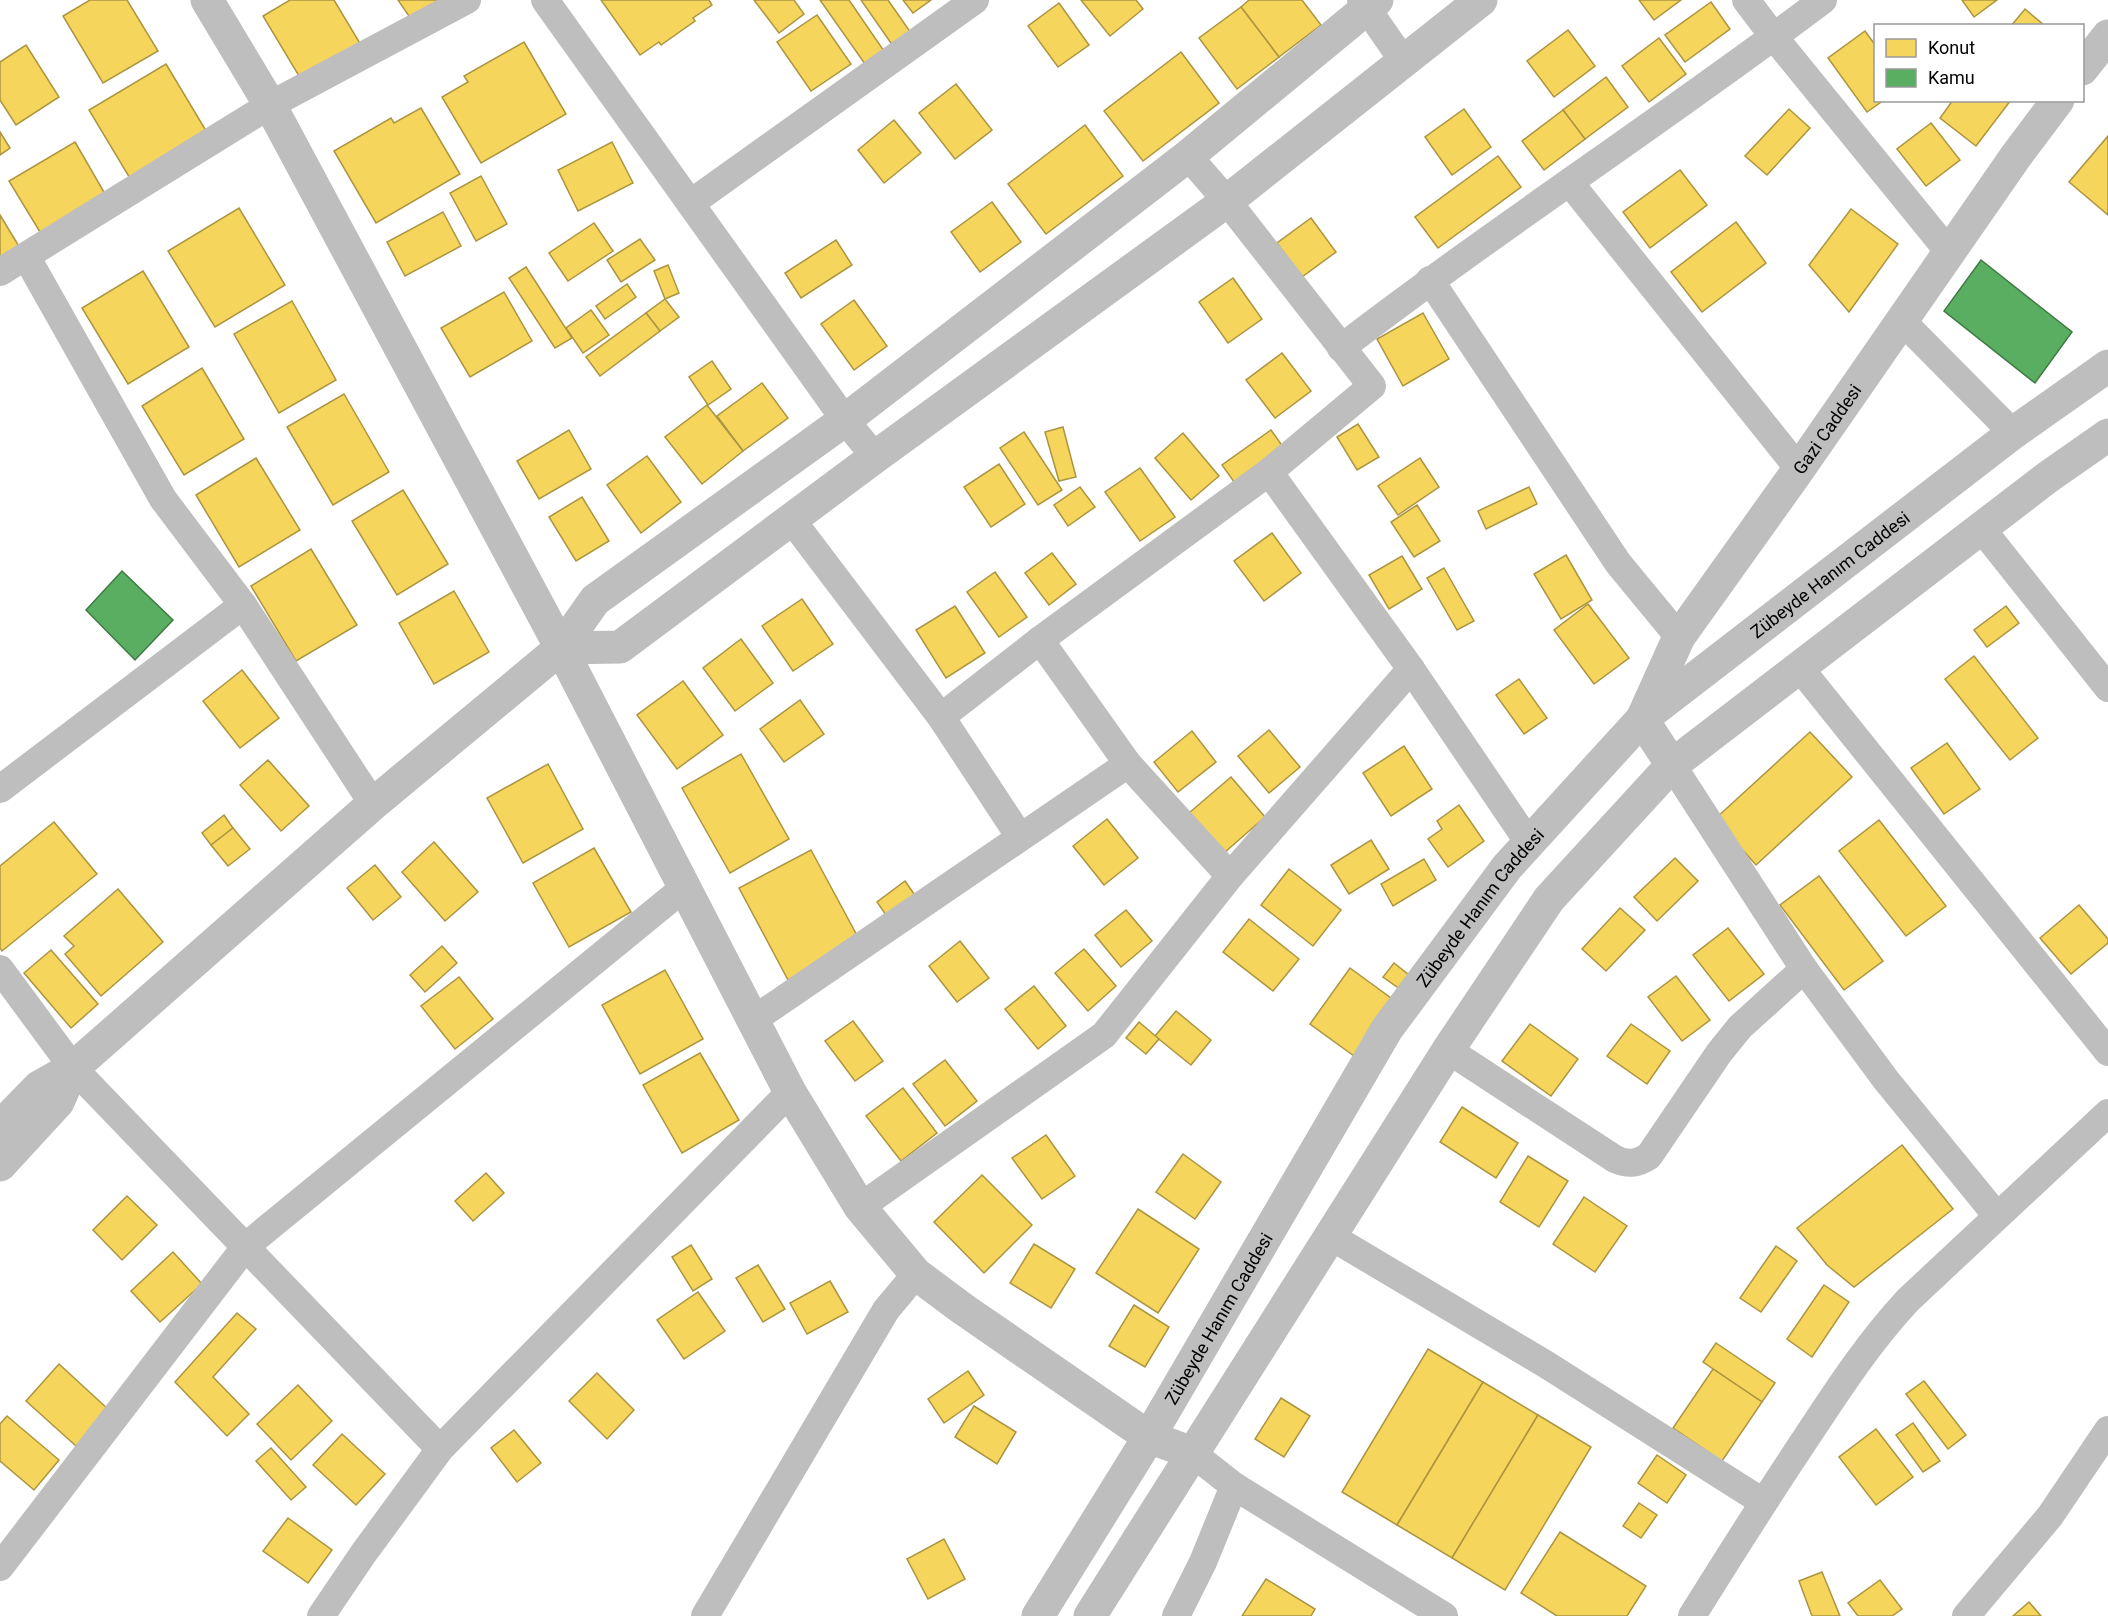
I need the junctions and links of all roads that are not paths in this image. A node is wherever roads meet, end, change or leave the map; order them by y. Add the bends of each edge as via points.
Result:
1 (207, 0) edge
2 (467, 0) edge
3 (545, 0) edge
4 (975, 0) edge
5 (1481, 0) edge
6 (1746, 0) edge
7 (1823, 0) edge
8 (1369, 2) edge
9 (2108, 36) edge
10 (1774, 38) junction
11 (1404, 62) junction
12 (2084, 66) edge
13 (2056, 102) edge
14 (270, 105) junction
15 (1188, 156) junction
16 (1570, 183) junction
17 (1227, 201) junction
18 (691, 203) junction
19 (1949, 252) junction
20 (26, 256) junction
21 (0, 273) edge
22 (1430, 280) junction
23 (1900, 320) junction
24 (1341, 348) junction
25 (2108, 366) edge
26 (845, 420) junction
27 (2013, 433) junction
28 (2108, 435) edge
29 (875, 457) junction
30 (1799, 469) junction
31 (1269, 472) junction
32 (791, 519) junction
33 (1981, 528) junction
34 (243, 605) junction
35 (1679, 637) junction
36 (1040, 640) junction
37 (561, 648) junction
38 (1799, 667) junction
39 (1411, 669) junction
40 (2108, 688) edge
41 (941, 717) junction
42 (1642, 719) junction
43 (1128, 764) junction
44 (1672, 765) junction
45 (0, 789) edge
46 (374, 804) junction
47 (1020, 837) junction
48 (1529, 843) junction
49 (1230, 876) junction
50 (685, 887) junction
51 (0, 969) edge
52 (1804, 969) junction
53 (753, 1020) junction
54 (1448, 1050) junction
55 (2108, 1052) edge
56 (73, 1068) junction
57 (790, 1092) junction
58 (2108, 1113) edge
59 (0, 1127) edge
60 (0, 1165) edge
61 (860, 1207) junction
62 (1997, 1216) junction
63 (1330, 1236) junction
64 (246, 1246) junction
65 (916, 1274) junction
66 (2108, 1431) edge
67 (1149, 1437) junction
68 (440, 1449) junction
69 (1192, 1453) junction
70 (2100, 1465) edge
71 (1234, 1486) junction
72 (1763, 1502) junction
73 (0, 1567) edge
74 (321, 1616) edge
75 (705, 1616) edge
76 (1038, 1616) edge
77 (1090, 1616) edge
78 (1176, 1616) edge
79 (1444, 1616) edge
80 (1692, 1616) edge
81 (1966, 1616) edge

1 - 14 street
2 - 14 street
3 - 18 street
4 - 18 street
5 - 11 street
6 - 10 street
7 - 10 street
8 - 11 street
8 - 15 street
9 - 12 street
10 - 16 street
10 - 19 street
11 - 17 street
13 - 19 street, Gazi Caddesi
14 - 20 street
14 - 37 street
15 - 17 street
15 - 26 street
16 - 22 street
16 - 30 street
17 - 24 street
17 - 29 street
18 - 26 street
19 - 23 street, Gazi Caddesi
20 - 21 street
20 - 34 street via 164,499
22 - 24 street
22 - 35 street via 1618,563
23 - 27 street
23 - 30 street, Gazi Caddesi
24 - 31 street via 1372,386
25 - 27 street, Zübeyde Hanım Caddesi
26 - 29 street
26 - 37 street via 596,600
27 - 42 street, Zübeyde Hanım Caddesi
28 - 33 street
29 - 32 street
30 - 35 street, Gazi Caddesi
31 - 36 street
31 - 39 street
32 - 37 street via 620,647
32 - 41 street
33 - 38 street
33 - 40 street
34 - 45 street
34 - 46 street
35 - 42 street, Gazi Caddesi
36 - 41 street
36 - 43 street
37 - 46 street
37 - 50 street
38 - 44 street
38 - 55 street
39 - 48 street
39 - 49 street
41 - 47 street
42 - 44 street
42 - 48 street, Zübeyde Hanım Caddesi
43 - 47 street
43 - 49 street
44 - 52 street
44 - 54 street via 1549,899
46 - 56 street
47 - 53 street
48 - 67 street, Zübeyde Hanım Caddesi via 1387,1029
49 - 61 street via 1104,1035
50 - 53 street
50 - 64 street
51 - 56 street
52 - 54 street via 1740,1027 1649,1155 1631,1164 1615,1159
52 - 62 street
53 - 57 street
54 - 63 street
56 - 59 street via 39,1087
56 - 60 street via 58,1102
56 - 64 street
57 - 61 street
57 - 68 street
58 - 62 street
61 - 65 street
62 - 72 street via 1881,1330
63 - 69 street
63 - 72 street via 1547,1365
64 - 68 street
64 - 73 street
65 - 67 street
65 - 75 street via 886,1310
66 - 70 street
67 - 69 street
67 - 76 street, Zübeyde Hanım Caddesi
68 - 74 street
69 - 71 street
69 - 77 street
70 - 81 street via 2050,1516
71 - 78 street
71 - 79 street
72 - 80 street

